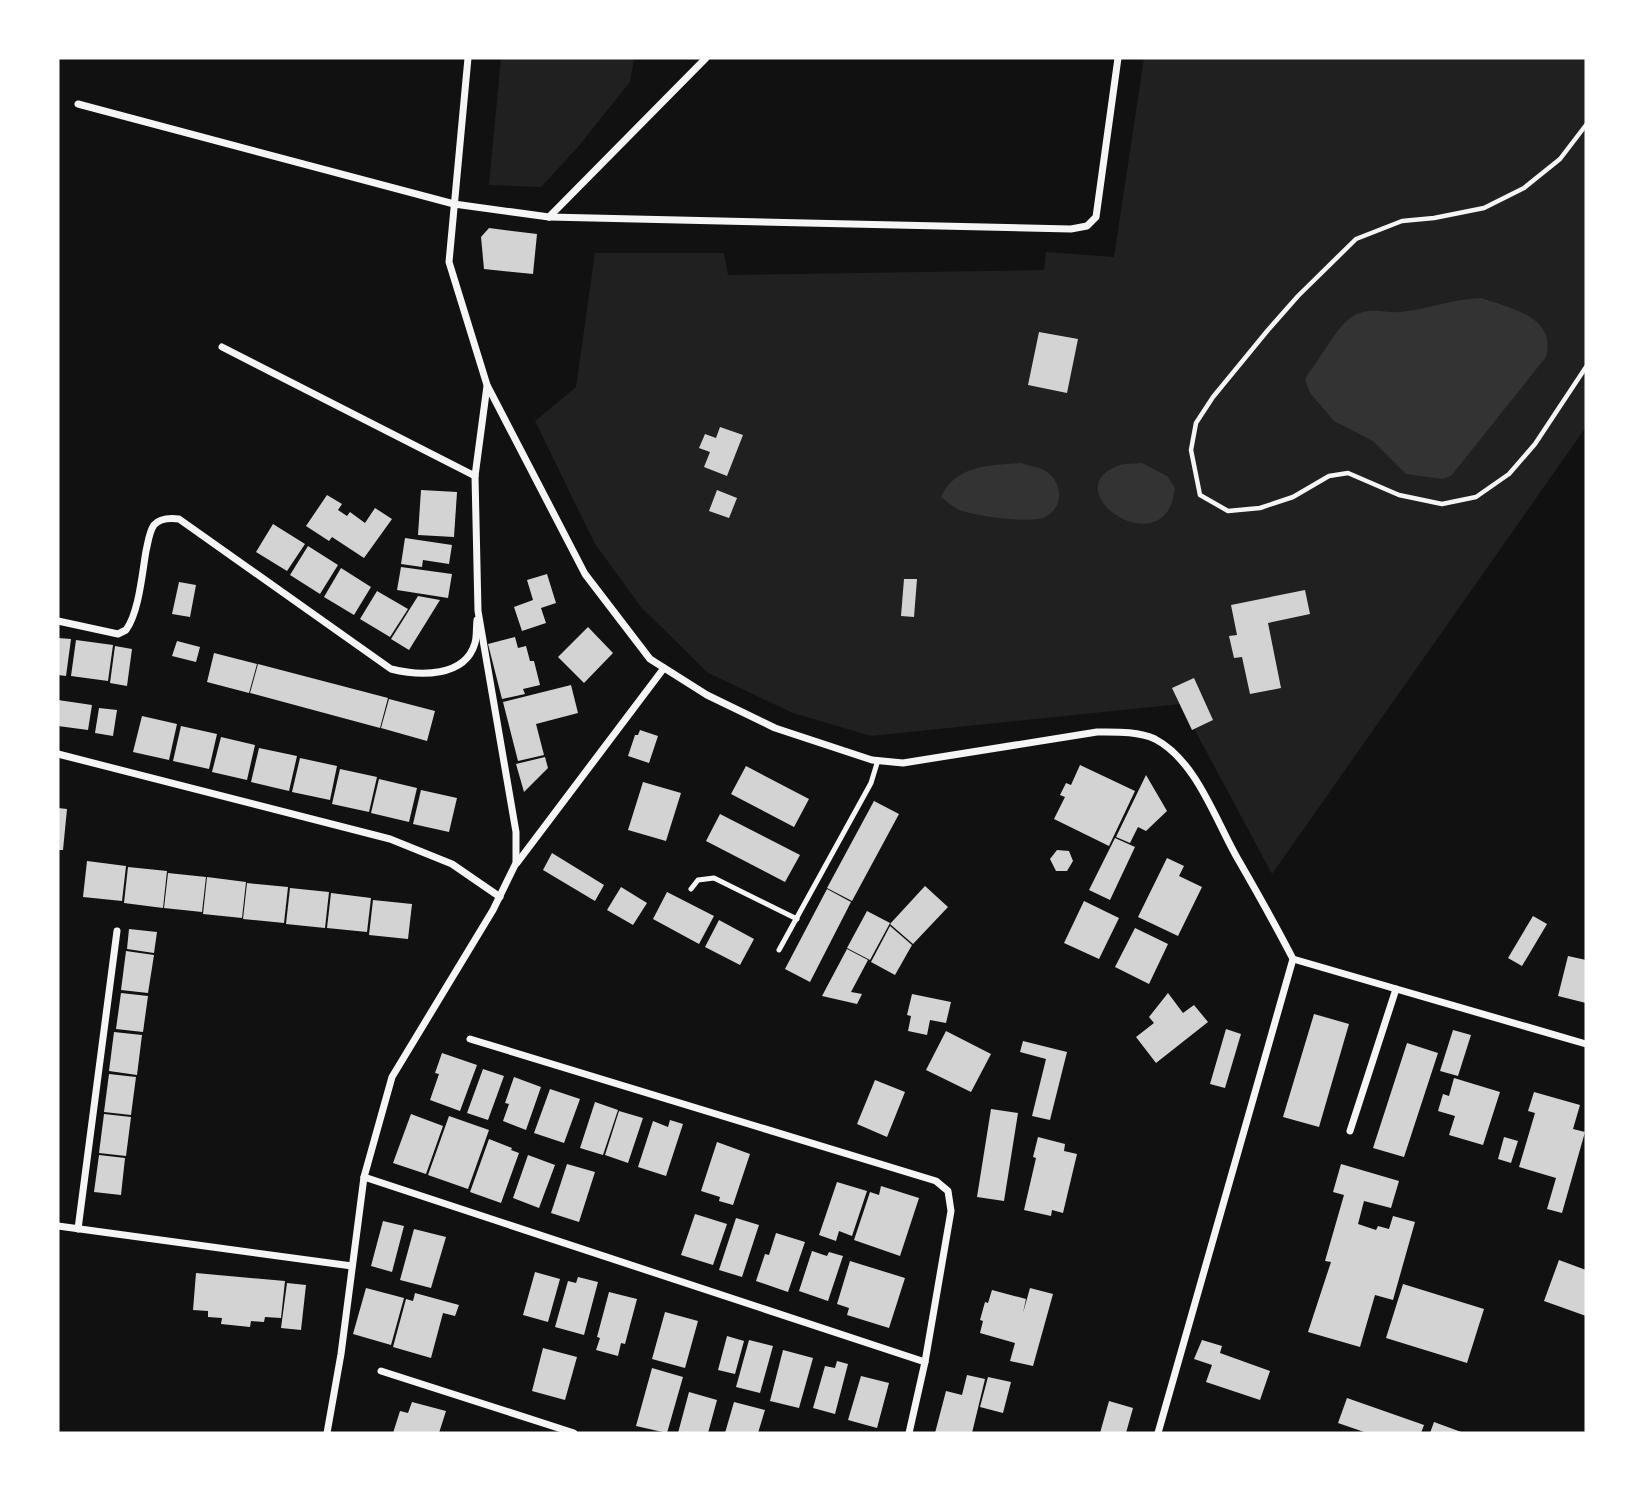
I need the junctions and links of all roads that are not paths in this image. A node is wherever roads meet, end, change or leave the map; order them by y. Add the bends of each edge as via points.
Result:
1 (468, 58) edge
2 (706, 58) edge
3 (1118, 58) edge
4 (78, 104) dead end
5 (454, 204) junction
6 (549, 218) junction
7 (222, 348) dead end
8 (487, 385) junction
9 (475, 476) junction
10 (478, 611) junction
11 (58, 621) edge
12 (664, 668) junction
13 (58, 754) edge
14 (878, 761) junction
15 (516, 863) junction
16 (691, 890) dead end
17 (500, 897) junction
18 (797, 919) junction
19 (117, 931) dead end
20 (779, 950) dead end
21 (1293, 960) junction
22 (1396, 989) junction
23 (470, 1039) dead end
24 (1586, 1044) edge
25 (1350, 1131) dead end
26 (364, 1177) junction
27 (58, 1226) edge
28 (78, 1228) junction
29 (352, 1266) junction
30 (925, 1362) junction
31 (381, 1371) dead end
32 (327, 1433) edge
33 (574, 1433) edge
34 (909, 1433) edge
35 (1158, 1433) edge

1 - 5 street
2 - 6 street
3 - 6 street via 1096,217 1087,226
4 - 5 street
5 - 6 street
5 - 8 street via 449,262
7 - 9 street
8 - 9 street
8 - 12 street via 585,574 650,659
9 - 10 street
10 - 11 street via 475,644 453,669 410,674 391,669 179,519 171,518 154,525 149,537 126,631 118,634
10 - 15 street via 516,832
12 - 14 street via 775,728
12 - 15 street
13 - 17 street via 390,839 452,864
14 - 18 lane via 871,783
14 - 21 street via 903,763 1097,732 1154,738 1182,759
15 - 17 street
16 - 18 lane via 698,880 714,878
17 - 26 street via 392,1077
18 - 20 lane
19 - 28 street
21 - 22 street
21 - 35 street
22 - 24 street
22 - 25 street
23 - 30 street via 936,1181 948,1191 951,1211
26 - 29 street
26 - 30 street
27 - 28 street
28 - 29 street
29 - 32 street
30 - 34 street
31 - 33 street

